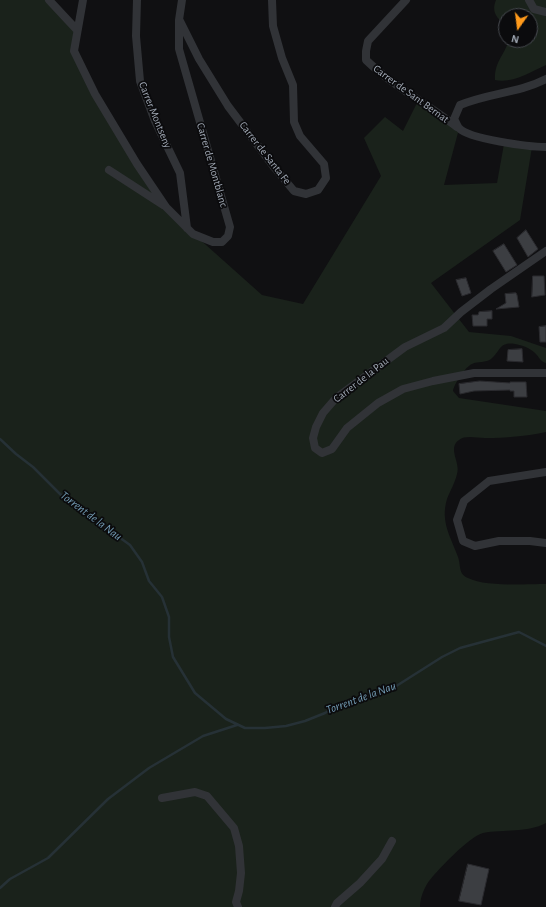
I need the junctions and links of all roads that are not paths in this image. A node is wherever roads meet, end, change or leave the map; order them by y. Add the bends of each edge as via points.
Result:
1 (49, 0) edge
2 (83, 0) edge
3 (137, 0) edge
4 (182, 0) edge
5 (272, 0) edge
6 (406, 0) edge
7 (529, 0) edge
8 (546, 12) edge
9 (179, 20) junction
10 (77, 30) junction
11 (546, 78) edge
12 (459, 129) junction
13 (546, 148) edge
14 (108, 170) dead end
15 (166, 207) junction
16 (187, 228) junction
17 (546, 251) edge
18 (546, 373) edge
19 (546, 472) edge
20 (546, 544) edge
21 (162, 798) dead end
22 (392, 841) dead end
23 (238, 907) edge
24 (335, 907) edge

1 - 10 street
2 - 10 street, Carrer de Montblanc
3 - 16 street, Carrer Montseny via 136,36 140,81 155,121 180,172
4 - 9 street
5 - 9 street, Carrer de Santa Fe via 273,26 293,86 294,122 300,136 324,164 326,178 318,190 306,194 294,191 228,106
6 - 12 street, Carrer de Sant Bernat via 368,41 366,60
7 - 8 street via 534,9
9 - 16 street, Carrer de Montblanc via 179,49 230,227 228,236 222,242 213,242 193,234
10 - 15 street, Carrer de Montblanc via 74,51 95,94
11 - 12 street via 517,90 489,95 460,105 454,119
12 - 13 street via 475,136
14 - 15 street, Carrer de Montblanc
15 - 16 street, Carrer de Montblanc
17 - 18 street, Carrer de la Pau via 473,302 444,328 405,347 336,398 323,413 316,427 313,438 315,448 322,453 332,449 347,428 378,402 403,389 474,373
19 - 20 street via 489,481 464,502 457,520 463,541 475,546 499,541
21 - 23 street via 195,792 208,796 234,828 239,846 240,891 236,902
22 - 24 street via 382,859

